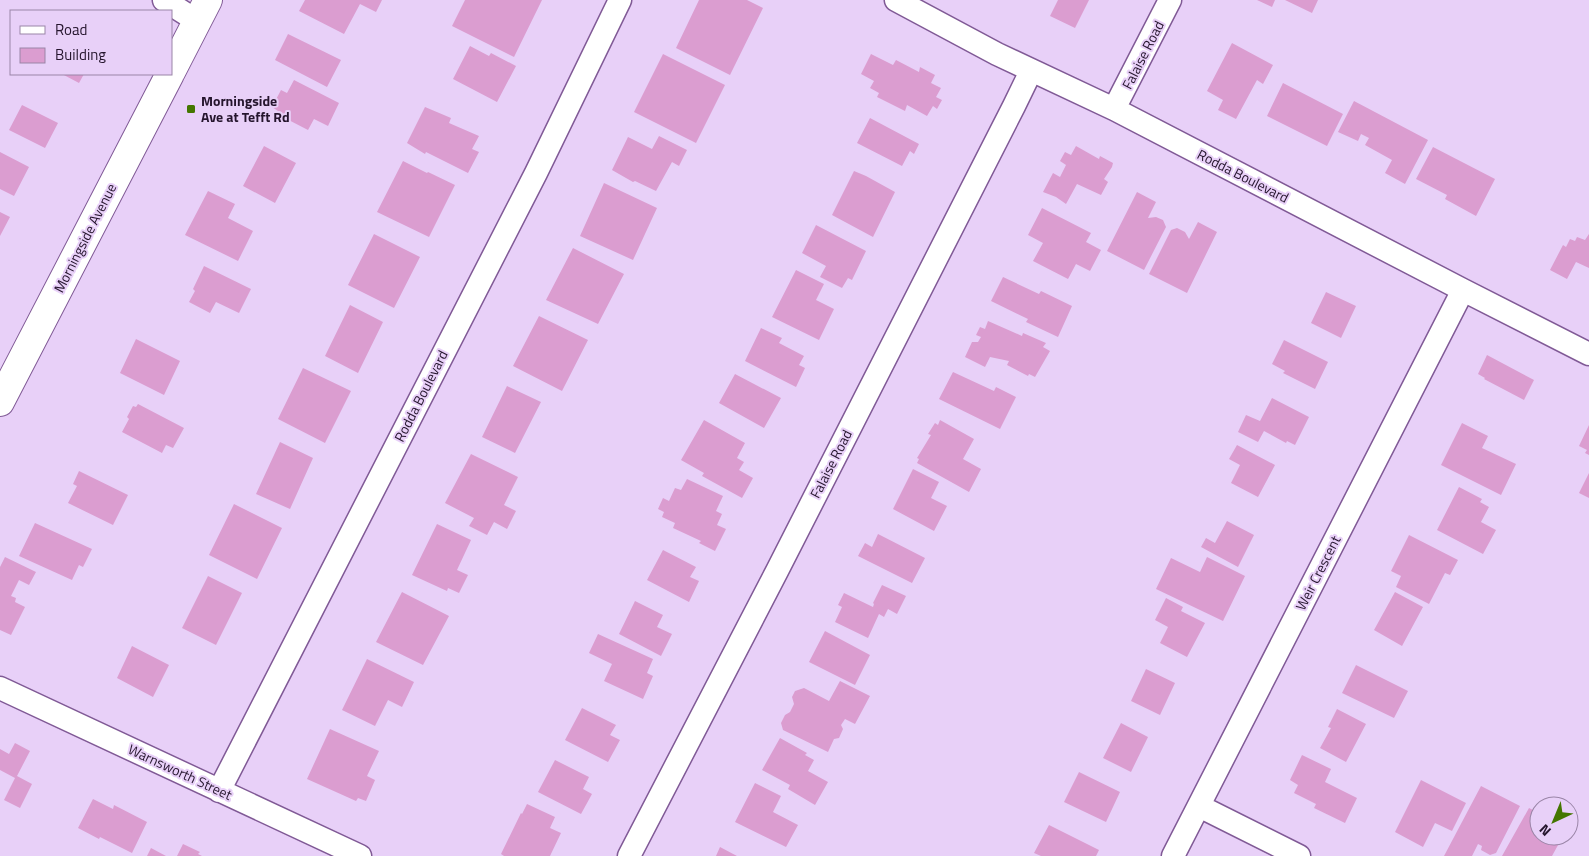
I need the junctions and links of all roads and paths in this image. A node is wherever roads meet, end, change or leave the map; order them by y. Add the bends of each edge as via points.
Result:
1 (164, 0) edge
2 (620, 0) edge
3 (896, 0) edge
4 (1170, 0) edge
5 (203, 10) edge
6 (1031, 70) junction
7 (172, 71) edge
8 (170, 75) edge
9 (1114, 109) junction
10 (1463, 290) junction
11 (1589, 354) edge
12 (0, 402) edge
13 (0, 688) edge
14 (219, 791) junction
15 (1199, 806) junction
16 (360, 856) edge
17 (629, 856) edge
18 (1173, 856) edge
19 (1299, 856) edge

1 - 5 street
2 - 14 street, Rodda Boulevard via 531,182
3 - 6 street, Rodda Boulevard
4 - 9 street, Falaise Road
5 - 7 main road, Morningside Avenue
6 - 9 street, Rodda Boulevard
6 - 17 street, Falaise Road
8 - 12 main road, Morningside Avenue
9 - 10 street, Rodda Boulevard
10 - 11 street, Rodda Boulevard
10 - 15 street, Weir Crescent
13 - 14 street, Warnsworth Street
14 - 16 street, Warnsworth Street
15 - 18 street, Weir Crescent
15 - 19 street

